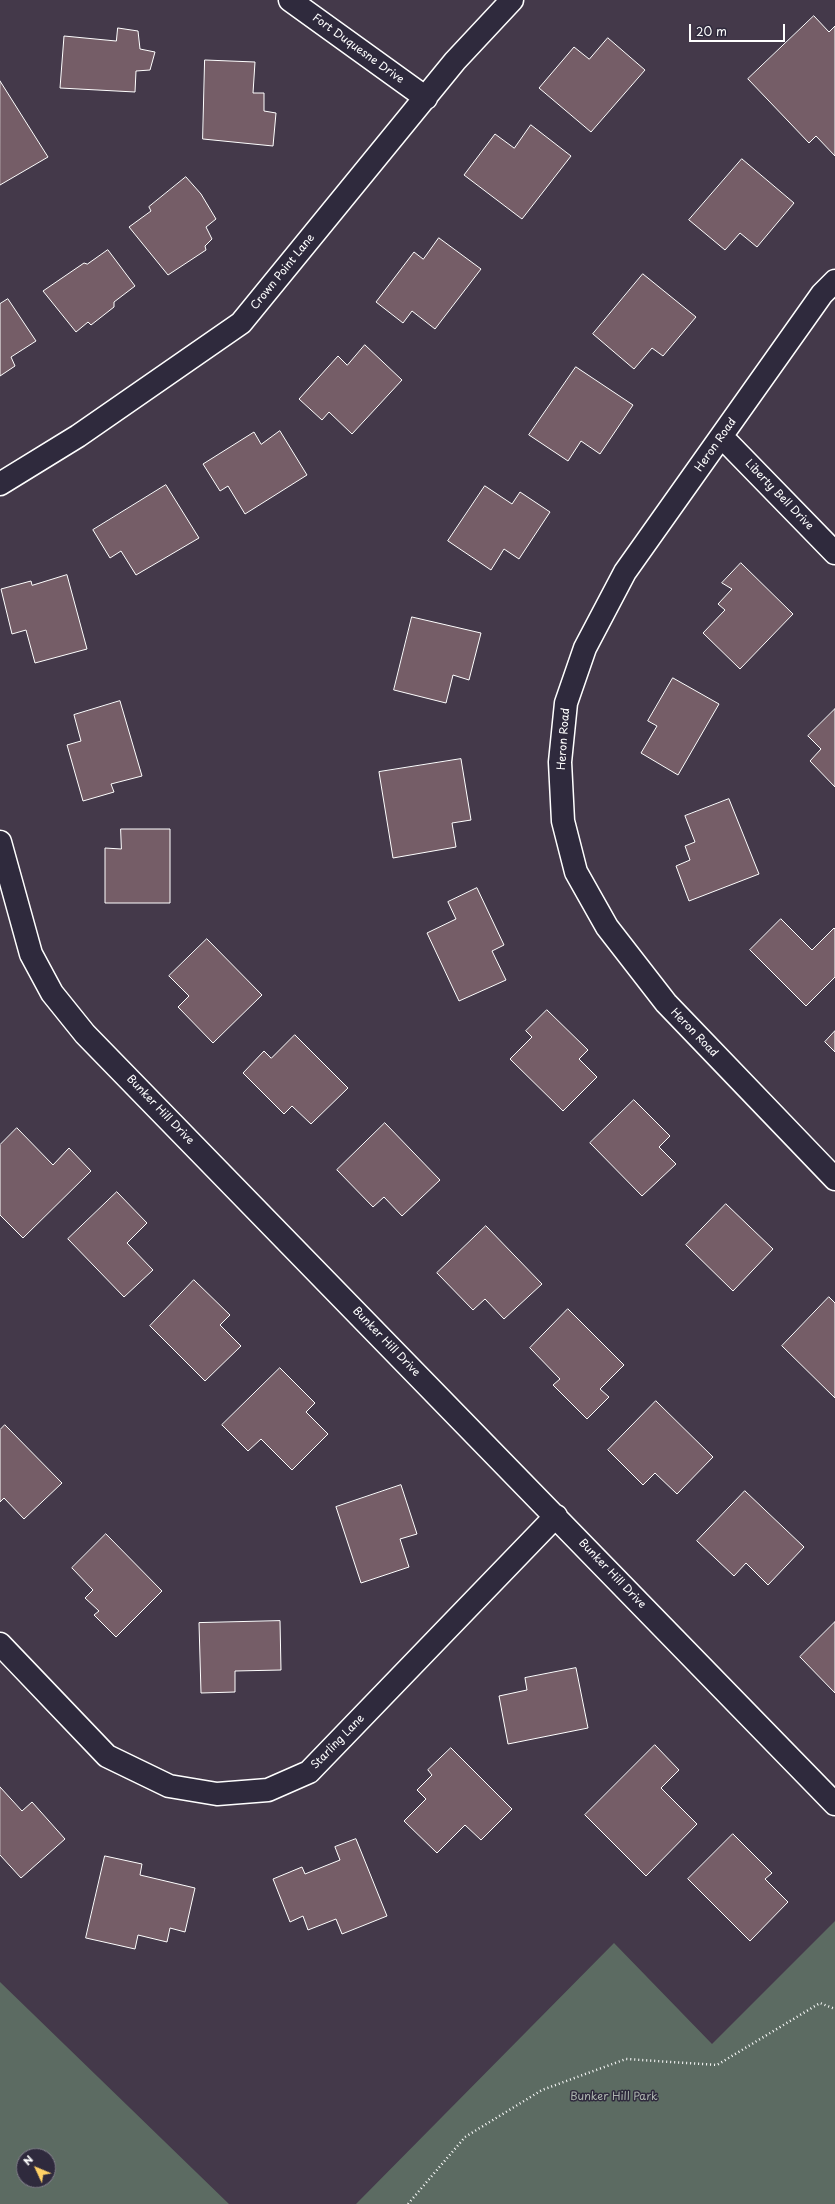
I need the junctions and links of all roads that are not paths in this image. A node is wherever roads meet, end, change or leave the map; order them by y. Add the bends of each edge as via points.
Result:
1 (290, 0) edge
2 (512, 0) edge
3 (426, 98) junction
4 (835, 281) edge
5 (722, 437) junction
6 (0, 484) edge
7 (835, 552) edge
8 (0, 842) edge
9 (6, 885) edge
10 (835, 1179) edge
11 (556, 1516) junction
12 (0, 1644) edge
13 (835, 1804) edge

1 - 3 street, Fort Duquesne Drive
2 - 3 street, Crown Point Lane via 455,60
3 - 6 street, Crown Point Lane via 241,323 78,436
4 - 5 street, Heron Road via 822,294
5 - 7 street, Liberty Bell Drive
5 - 10 street, Heron Road via 625,572 585,648 566,703 560,762 563,821 576,872 607,927 666,1003
8 - 9 street, Bunker Hill Drive
9 - 11 street, Bunker Hill Drive via 31,954 52,993 85,1034
11 - 12 street, Starling Lane via 309,1772 268,1790 218,1794 169,1786 108,1756
11 - 13 street, Bunker Hill Drive

